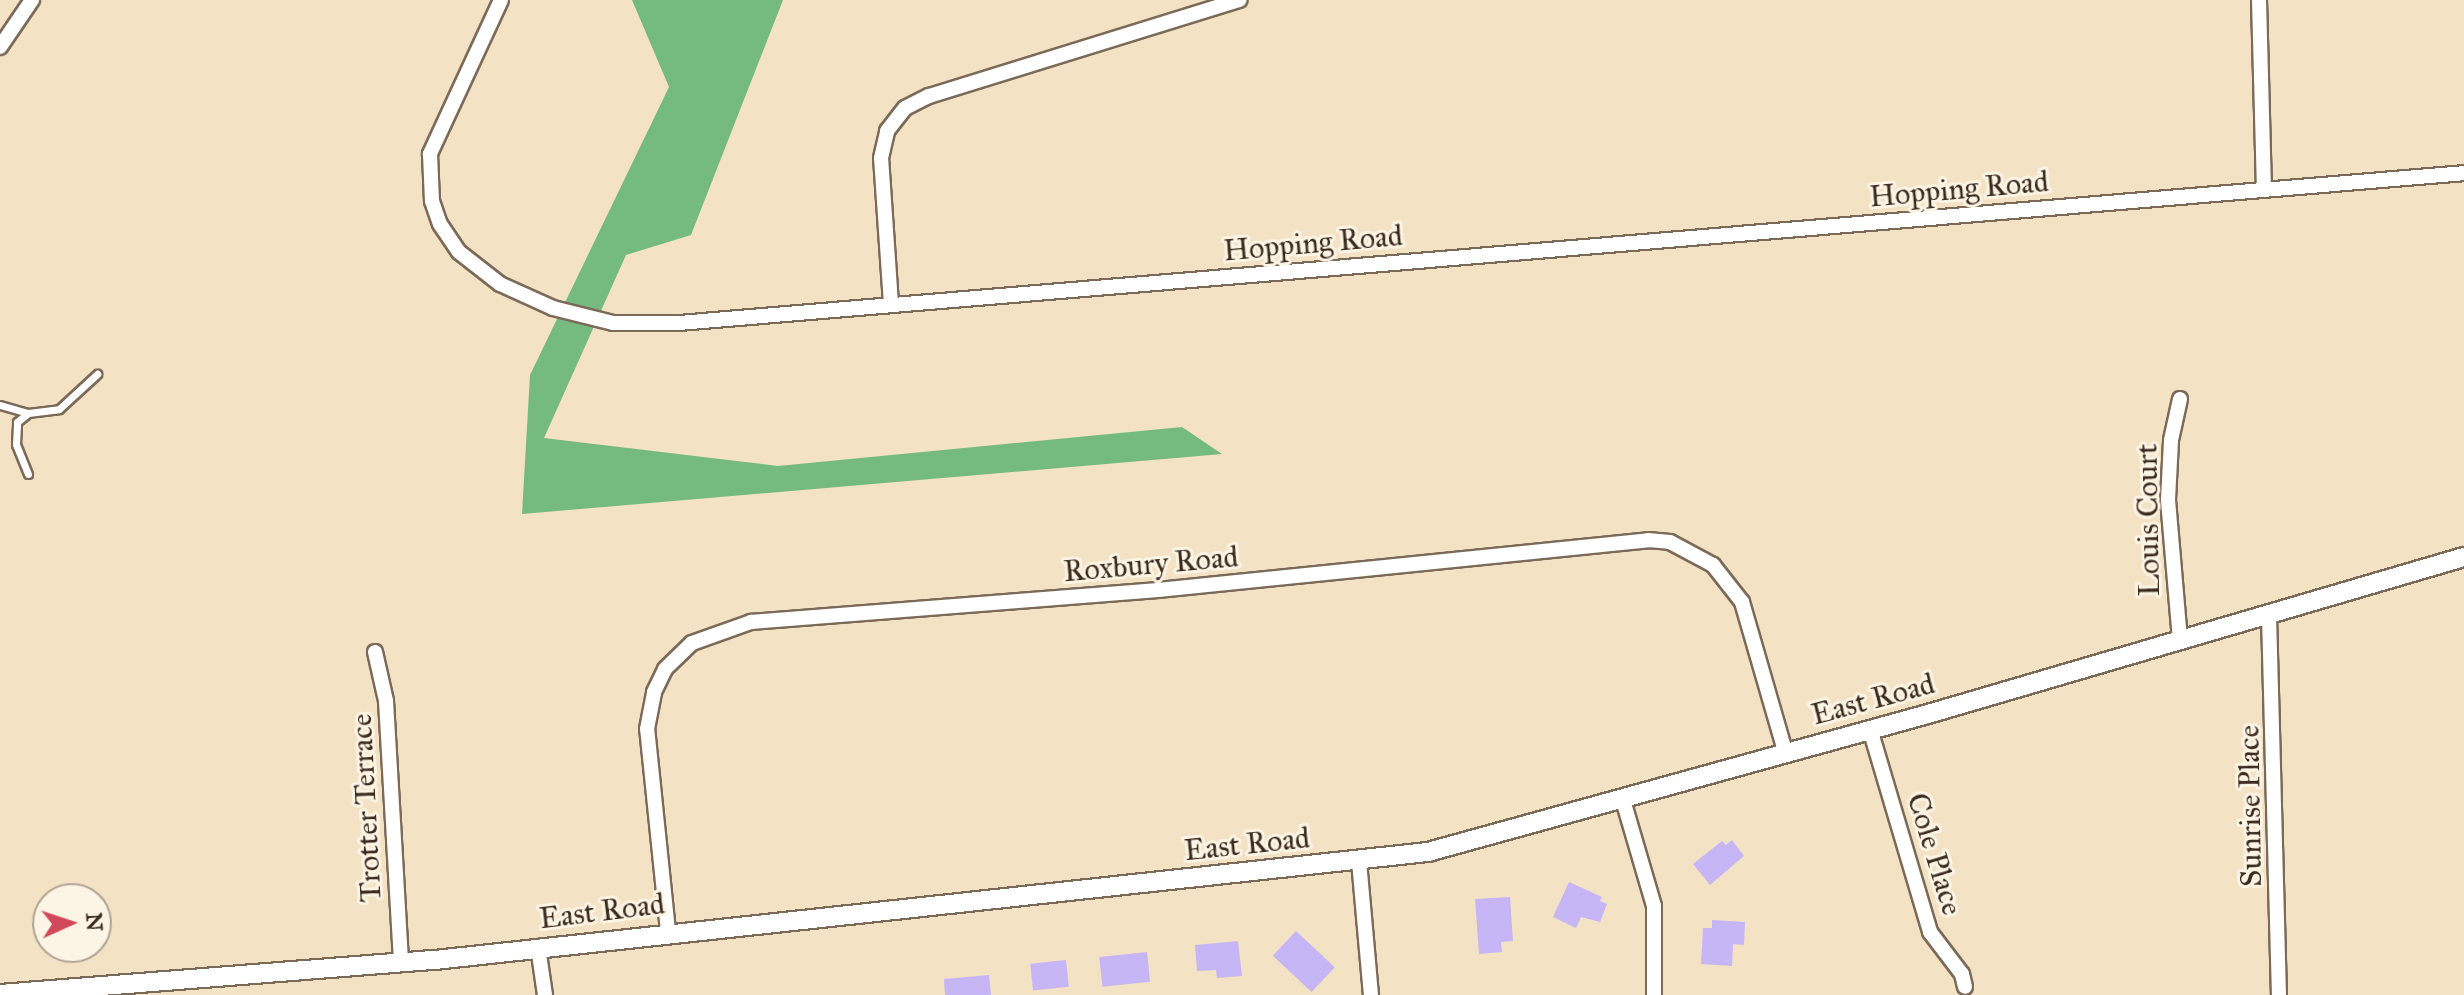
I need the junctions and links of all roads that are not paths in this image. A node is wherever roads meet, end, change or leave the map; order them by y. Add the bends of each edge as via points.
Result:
1 (32, 0) edge
2 (501, 0) edge
3 (1239, 0) edge
4 (2259, 0) edge
5 (0, 47) edge
6 (2464, 173) edge
7 (2264, 188) junction
8 (891, 304) junction
9 (97, 374) dead end
10 (2180, 399) dead end
11 (0, 405) edge
12 (28, 413) junction
13 (28, 474) dead end
14 (2464, 557) edge
15 (2269, 615) junction
16 (2180, 640) junction
17 (375, 652) dead end
18 (1870, 729) junction
19 (1785, 751) junction
20 (1623, 800) junction
21 (1359, 861) junction
22 (668, 931) junction
23 (538, 947) junction
24 (401, 963) junction
25 (1965, 991) edge
26 (57, 992) edge
27 (0, 994) edge
28 (545, 995) edge
29 (1371, 995) edge
30 (1654, 995) edge
31 (2279, 995) edge

1 - 5 street
2 - 8 street, Hopping Road via 430,154 432,201 440,224 472,263 516,293 613,323 679,323
3 - 8 street via 929,96 905,108 887,131 881,158
4 - 7 street
6 - 7 street, Hopping Road
7 - 8 street, Hopping Road
9 - 12 lane via 59,409
10 - 16 street, Louis Court via 2171,440 2168,500
11 - 12 lane
12 - 13 lane via 17,422 16,444
14 - 15 street, East Road
15 - 16 street, East Road
15 - 31 street, Sunrise Place
16 - 18 street, East Road
17 - 24 street, Trotter Terrace via 386,701
18 - 19 street, East Road
18 - 25 street, Cole Place via 1930,932 1962,974
19 - 20 street, East Road
19 - 22 street, Roxbury Road via 1742,602 1713,565 1670,542 751,622 692,643 665,669 654,692 647,729
20 - 21 street, East Road via 1428,852
20 - 30 street via 1654,906
21 - 22 street, East Road
21 - 29 street
22 - 23 street, East Road
23 - 24 street, East Road
23 - 28 street
24 - 26 street, East Road
26 - 27 street, East Road

